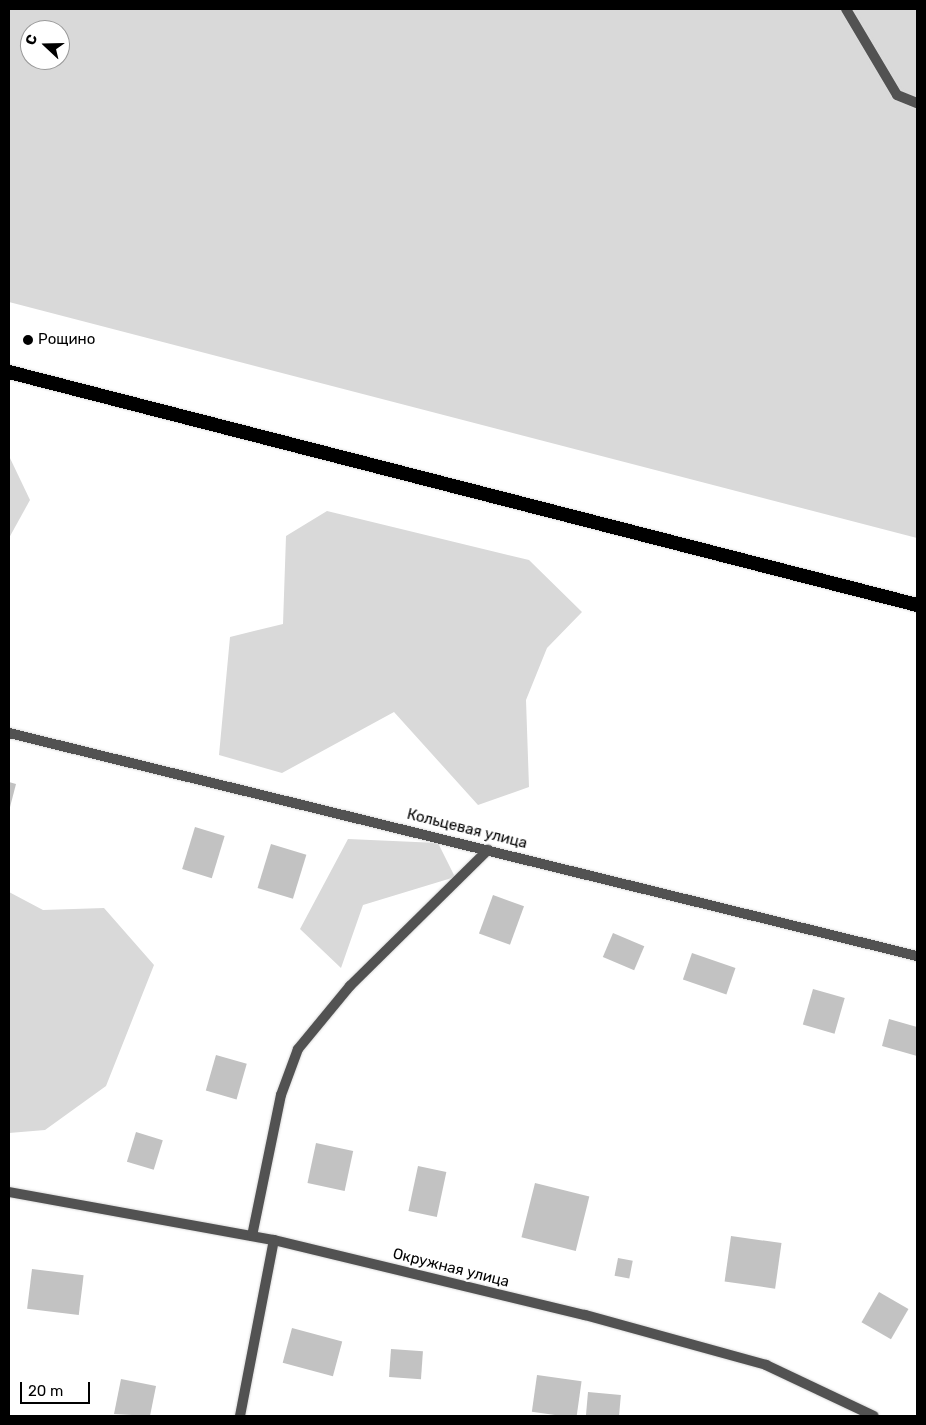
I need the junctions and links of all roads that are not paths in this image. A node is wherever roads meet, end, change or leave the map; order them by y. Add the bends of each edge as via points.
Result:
1 (846, 9) edge
2 (917, 104) edge
3 (9, 372) edge
4 (917, 605) edge
5 (9, 733) edge
6 (488, 850) junction
7 (917, 956) edge
8 (9, 1192) edge
9 (252, 1236) junction
10 (274, 1240) junction
11 (240, 1416) edge
12 (874, 1416) edge

1 - 2 street via 898,95
3 - 4 highway
5 - 6 street, Кольцевая улица
6 - 7 street, Кольцевая улица
6 - 9 street via 350,986 298,1049 281,1095
8 - 9 street, Окружная улица
9 - 10 street, Окружная улица
10 - 11 street
10 - 12 street, Окружная улица via 585,1315 766,1365

